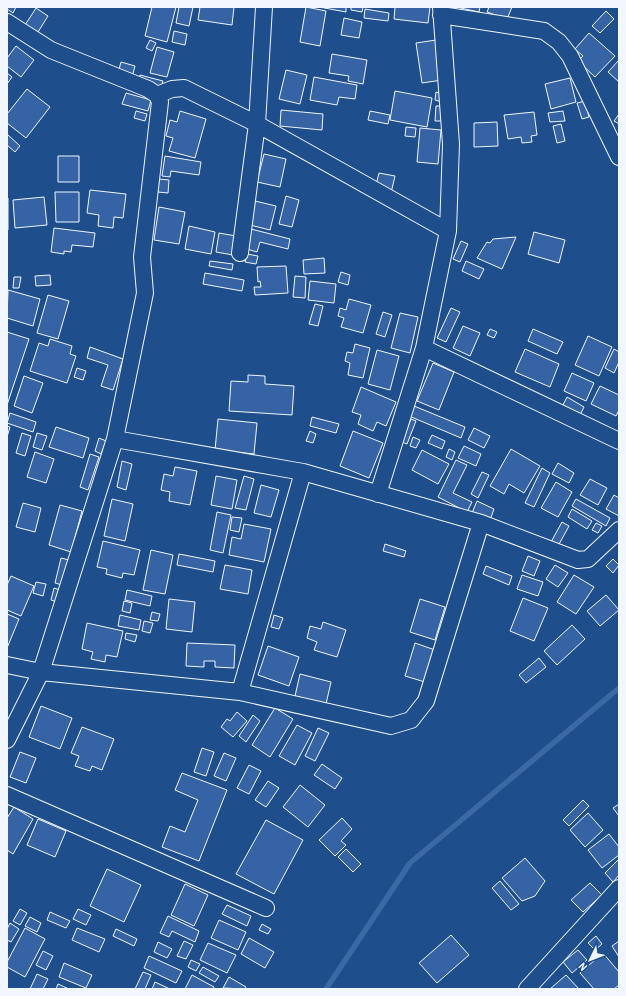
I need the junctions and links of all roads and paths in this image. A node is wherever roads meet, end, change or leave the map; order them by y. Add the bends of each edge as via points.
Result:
1 (264, 7) edge
2 (441, 11) edge
3 (7, 22) edge
4 (158, 95) junction
5 (257, 124) junction
6 (619, 157) edge
7 (448, 231) junction
8 (240, 253) dead end
9 (424, 348) junction
10 (115, 439) junction
11 (619, 442) edge
12 (303, 472) junction
13 (378, 494) junction
14 (481, 524) junction
15 (619, 530) edge
16 (7, 665) edge
17 (41, 672) junction
18 (240, 692) junction
19 (7, 740) edge
20 (7, 794) edge
21 (619, 888) edge
22 (266, 908) dead end
23 (527, 989) edge

1 - 5 street
2 - 6 street via 544,31 559,42 570,56
2 - 7 street via 451,144
3 - 4 street via 51,50
4 - 5 street via 172,89 184,88
4 - 10 street via 160,102 142,258 145,293
5 - 7 street
5 - 8 street
7 - 9 street
9 - 11 street
9 - 13 street
10 - 12 street
10 - 17 street
12 - 13 street
12 - 18 street
13 - 14 street
14 - 15 street via 578,560 588,559
14 - 18 street via 426,701 411,720 391,726
16 - 17 street
17 - 18 street
17 - 19 street
20 - 22 street
21 - 23 street

